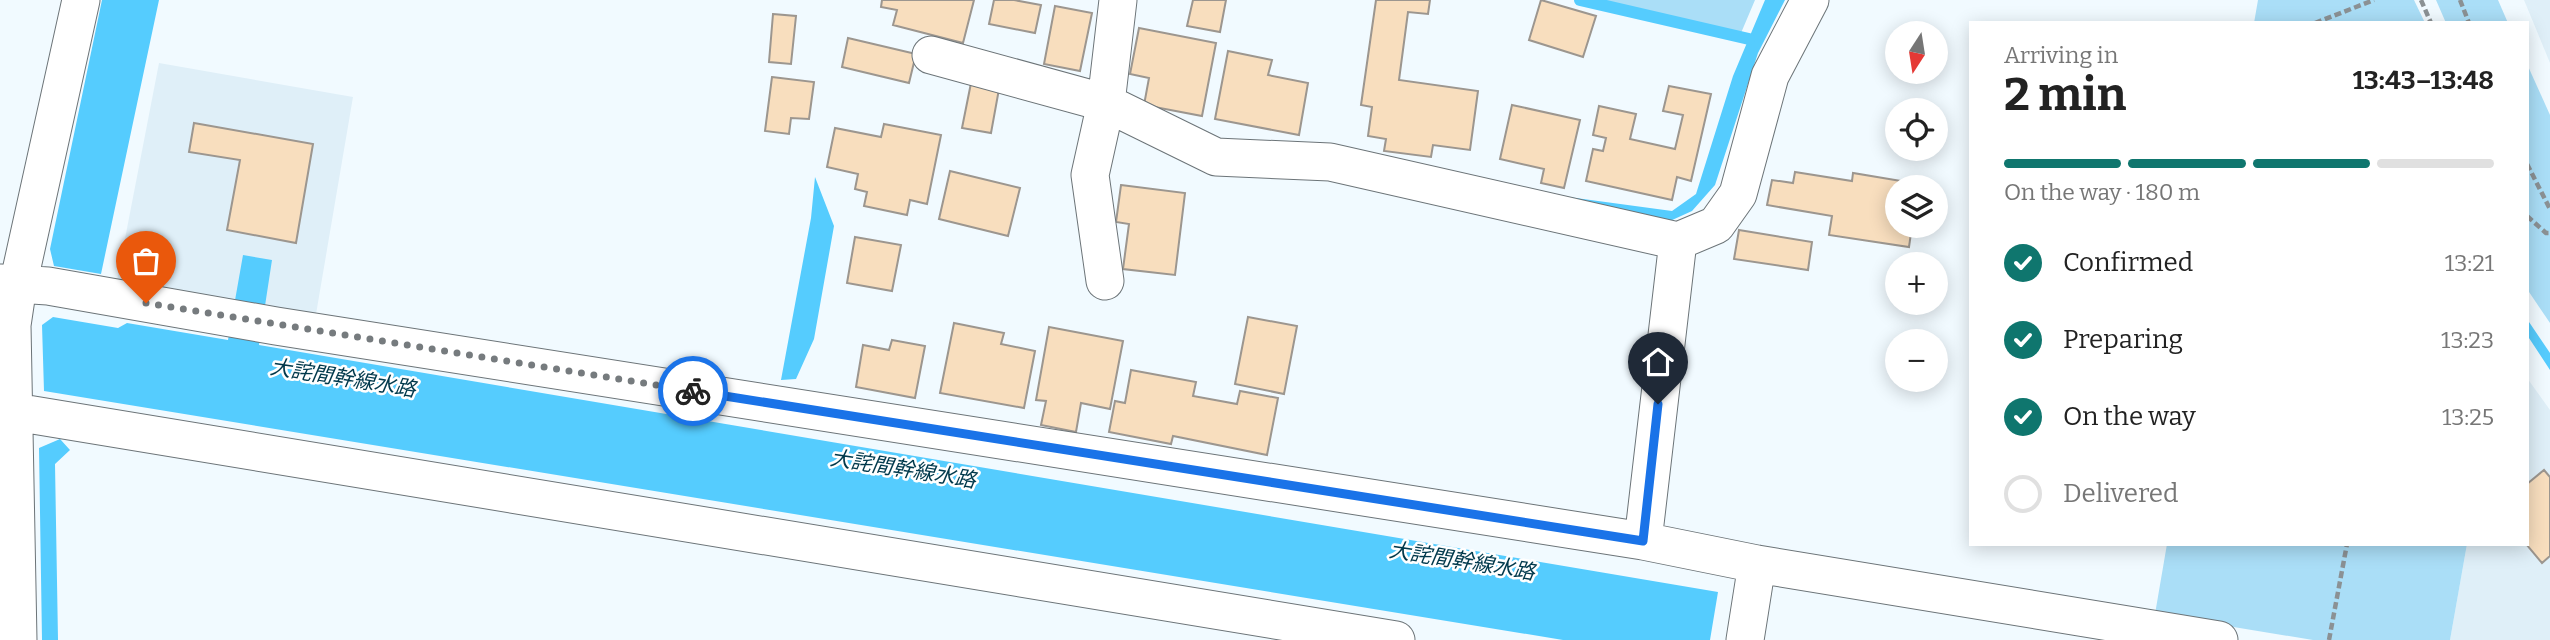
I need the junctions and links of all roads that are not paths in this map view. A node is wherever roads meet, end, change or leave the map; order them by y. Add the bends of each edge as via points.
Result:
1 (81, 0) edge
2 (1118, 0) edge
3 (1810, 0) edge
4 (931, 55) dead end
5 (1106, 103) junction
6 (1678, 241) junction
7 (1105, 281) dead end
8 (9, 284) edge
9 (15, 412) junction
10 (1643, 541) junction
11 (1757, 564) junction
12 (18, 640) edge
13 (1396, 640) edge
14 (1745, 640) edge
15 (2219, 640) edge

1 - 8 street
2 - 5 street
3 - 6 street via 1770,76 1738,194 1716,225
4 - 5 street
5 - 6 street via 1216,157 1330,162
5 - 7 street via 1090,175
6 - 10 street
8 - 9 street
8 - 10 street via 48,286 276,326
9 - 12 street
9 - 13 street
10 - 11 street
11 - 14 street
11 - 15 street

